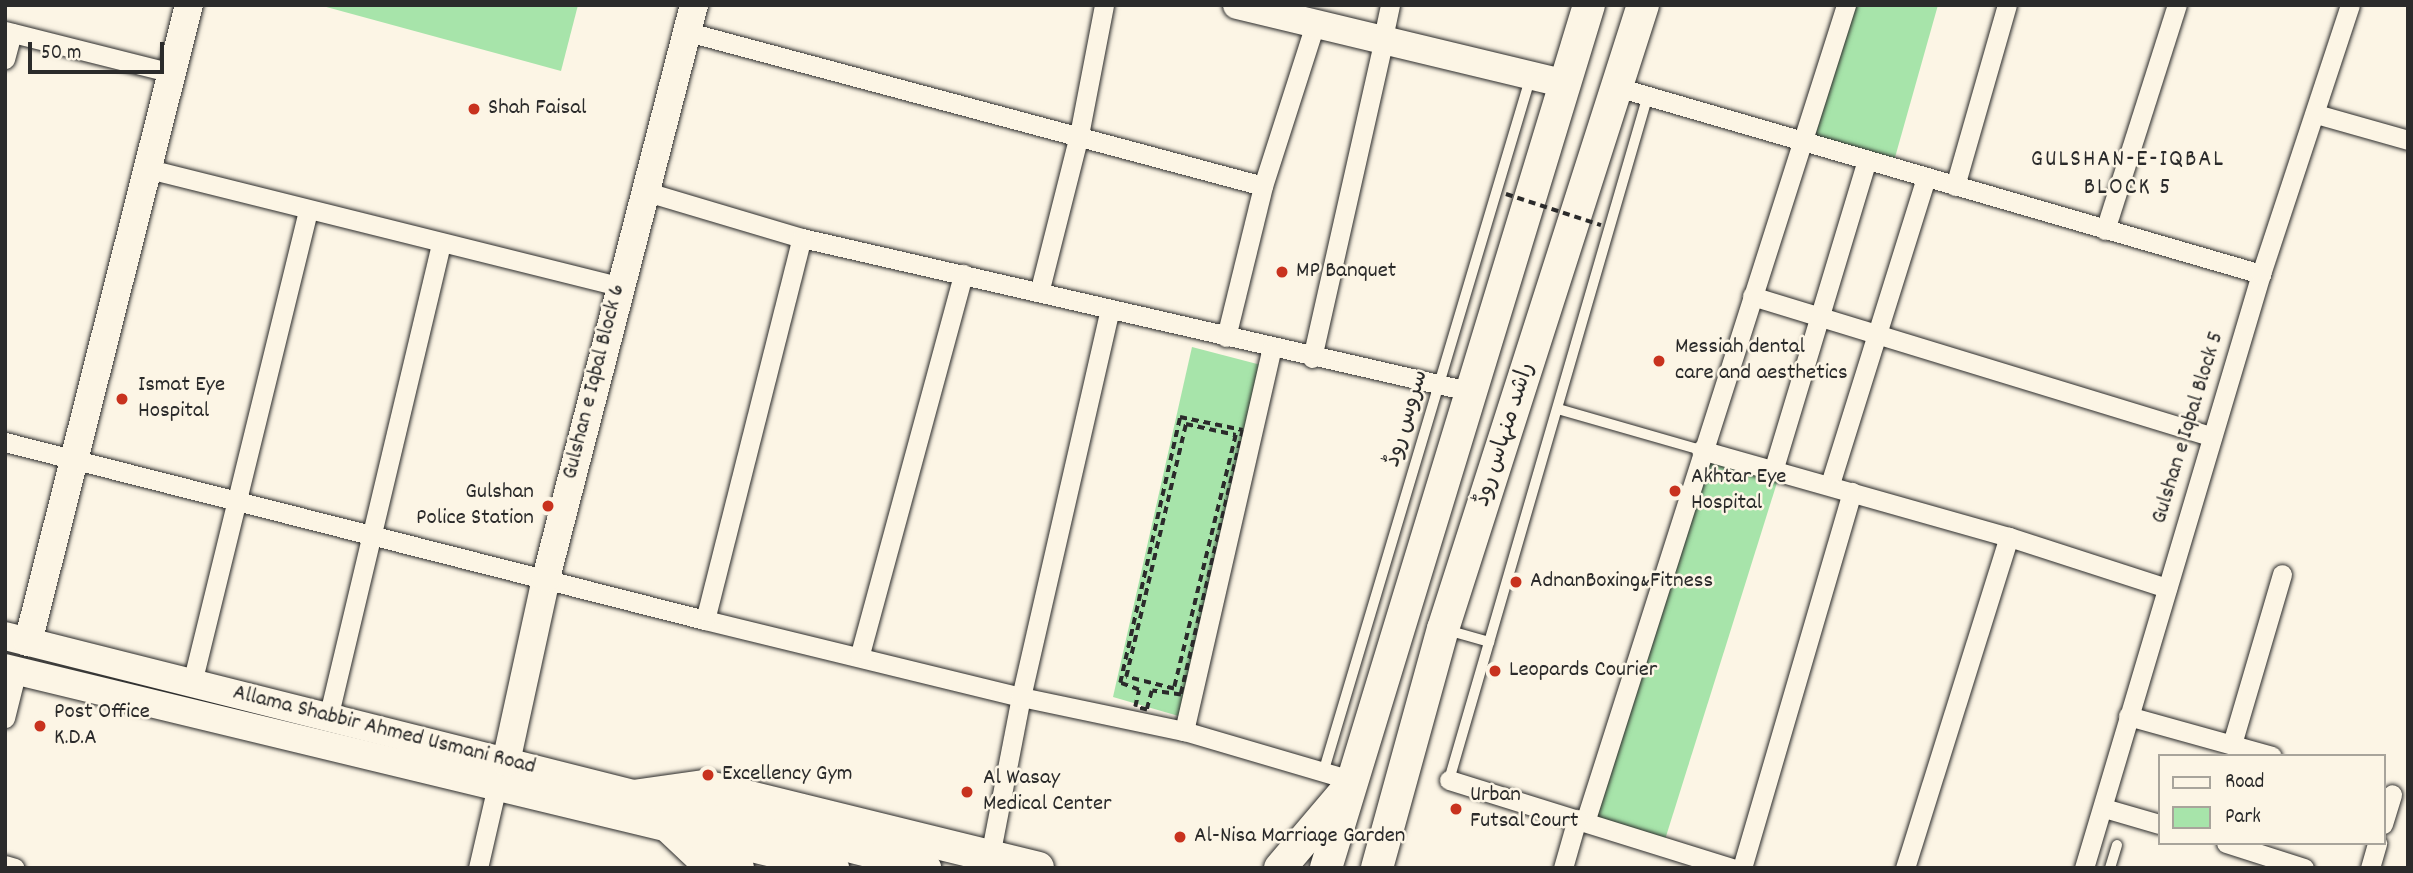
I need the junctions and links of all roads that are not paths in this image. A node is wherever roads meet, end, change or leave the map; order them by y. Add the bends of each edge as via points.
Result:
1 (189, 5) edge
2 (1104, 5) edge
3 (1391, 5) edge
4 (1572, 5) edge
5 (1589, 5) edge
6 (1643, 5) edge
7 (1846, 5) edge
8 (2007, 5) edge
9 (2177, 5) edge
10 (2350, 5) edge
11 (1248, 7) edge
12 (691, 18) edge
13 (1316, 21) junction
14 (8, 32) edge
15 (1384, 38) junction
16 (5, 59) edge
17 (1569, 70) junction
18 (172, 73) junction
19 (1531, 76) junction
20 (1617, 87) junction
21 (1648, 95) junction
22 (2315, 114) junction
23 (1079, 135) junction
24 (2408, 140) edge
25 (1801, 141) junction
26 (1867, 160) junction
27 (149, 169) junction
28 (1926, 178) junction
29 (1263, 186) junction
30 (1955, 186) junction
31 (644, 191) junction
32 (308, 211) junction
33 (2105, 230) junction
34 (802, 238) junction
35 (441, 245) junction
36 (962, 274) junction
37 (2261, 274) junction
38 (619, 286) junction
39 (1040, 289) junction
40 (1752, 296) junction
41 (1110, 309) junction
42 (1820, 316) junction
43 (1877, 334) junction
44 (1226, 337) junction
45 (1272, 348) junction
46 (1312, 358) junction
47 (1439, 381) junction
48 (1473, 392) junction
49 (1558, 409) junction
50 (2212, 437) junction
51 (5, 442) edge
52 (1701, 450) junction
53 (74, 460) junction
54 (1773, 471) junction
55 (1830, 484) junction
56 (1853, 492) junction
57 (237, 502) junction
58 (373, 533) junction
59 (2009, 537) junction
60 (2282, 574) dead end
61 (546, 578) junction
62 (2167, 588) junction
63 (705, 620) junction
64 (1443, 629) junction
65 (17, 639) edge
66 (1489, 642) junction
67 (860, 654) junction
68 (11, 669) edge
69 (192, 683) junction
70 (1021, 697) junction
71 (329, 714) junction
72 (2128, 716) junction
73 (5, 718) edge
74 (1184, 731) junction
75 (2232, 744) junction
76 (2265, 754) edge
77 (1323, 773) junction
78 (501, 774) junction
79 (1449, 780) joint
80 (1354, 781) junction
81 (2395, 795) edge
82 (633, 796) junction
83 (2104, 808) junction
84 (2385, 819) edge
85 (1581, 820) junction
86 (2158, 824) edge
87 (669, 827) joint
88 (1389, 828) junction
89 (2117, 845) dead end
90 (2232, 845) edge
91 (2376, 845) edge
92 (752, 849) edge
93 (2258, 854) edge
94 (990, 856) junction
95 (5, 865) edge
96 (15, 868) edge
97 (478, 868) edge
98 (835, 868) edge
99 (927, 868) edge
100 (1038, 868) edge
101 (1280, 868) edge
102 (1326, 868) edge
103 (1377, 868) edge
104 (1398, 868) edge
105 (1563, 868) edge
106 (1732, 868) edge
107 (1742, 868) edge
108 (1905, 868) edge
109 (2084, 868) edge
110 (2110, 868) edge
111 (2304, 868) edge
112 (2370, 868) edge

1 - 18 street
2 - 23 street
3 - 15 street
4 - 17 main road
5 - 17 main road, راشد منہاس روڈ
6 - 20 main road, راشد منہاس روڈ
7 - 25 street
8 - 30 street
9 - 33 street
10 - 22 street, Gulshan e Iqbal Block 5
11 - 13 street
12 - 23 street
12 - 31 street, Gulshan e Iqbal Block 6
13 - 15 street
13 - 29 street
14 - 16 street
14 - 18 street
15 - 19 street
15 - 46 street
17 - 19 street
17 - 48 main road, راشد منہاس روڈ
18 - 27 street
19 - 47 lane, سروس روڈ
20 - 21 street
20 - 64 main road, راشد منہاس روڈ
21 - 25 street
21 - 49 lane
22 - 24 street
22 - 37 street, Gulshan e Iqbal Block 5
23 - 29 street
23 - 39 street
25 - 26 street
25 - 40 street
26 - 28 street
26 - 42 street
27 - 32 street
27 - 53 street
28 - 30 street
28 - 43 street
29 - 44 street
30 - 33 street
31 - 34 street
31 - 38 street, Gulshan e Iqbal Block 6
32 - 35 street
32 - 57 street
33 - 37 street
34 - 36 street
34 - 63 street
35 - 38 street
35 - 58 street
36 - 39 street
36 - 67 street
37 - 50 street, Gulshan e Iqbal Block 5
38 - 61 street, Gulshan e Iqbal Block 6
39 - 41 street
40 - 42 street
40 - 52 street
41 - 44 street
41 - 70 street
42 - 43 street
42 - 54 street
43 - 50 street
43 - 55 street
44 - 45 street
45 - 46 street
45 - 74 street
46 - 47 street
47 - 48 street
47 - 77 lane, سروس روڈ
48 - 80 main road, راشد منہاس روڈ
49 - 52 lane
49 - 66 lane
50 - 62 street, Gulshan e Iqbal Block 5
51 - 53 street
52 - 54 street
52 - 85 street
53 - 57 street
53 - 65 street
54 - 55 street
55 - 56 street
56 - 59 street
56 - 107 street
57 - 58 street
57 - 69 street
58 - 61 street
58 - 71 street
59 - 62 street
59 - 108 street
60 - 75 street
61 - 63 street
61 - 78 street, Gulshan e Iqbal Block 6
62 - 72 street, Gulshan e Iqbal Block 5
63 - 67 street
64 - 66 lane
64 - 88 main road, راشد منہاس روڈ
65 - 69 street, Allama Shabbir Ahmed Usmani Road
66 - 79 lane
67 - 70 street
68 - 73 street
68 - 78 street, Allama Shabbir Ahmed Usmani Road
69 - 71 street, Allama Shabbir Ahmed Usmani Road
70 - 74 street
70 - 94 street
71 - 78 street, Allama Shabbir Ahmed Usmani Road
72 - 75 street
72 - 83 street, Gulshan e Iqbal Block 5
74 - 77 street
75 - 76 street
77 - 80 street
78 - 82 street, Allama Shabbir Ahmed Usmani Road
78 - 87 street, Allama Shabbir Ahmed Usmani Road
78 - 97 street
79 - 85 street
80 - 101 main road
80 - 102 main road, راشد منہاس روڈ
81 - 84 street
82 - 92 street, Allama Shabbir Ahmed Usmani Road
82 - 94 main road via 705,786
83 - 86 street
83 - 109 street, Gulshan e Iqbal Block 5
85 - 105 street
85 - 106 street
87 - 92 main road via 703,859
88 - 103 main road, راشد منہاس روڈ
88 - 104 main road
89 - 110 lane
90 - 93 street
91 - 112 street
92 - 98 street
92 - 99 street
93 - 111 street
94 - 100 main road
95 - 96 street

